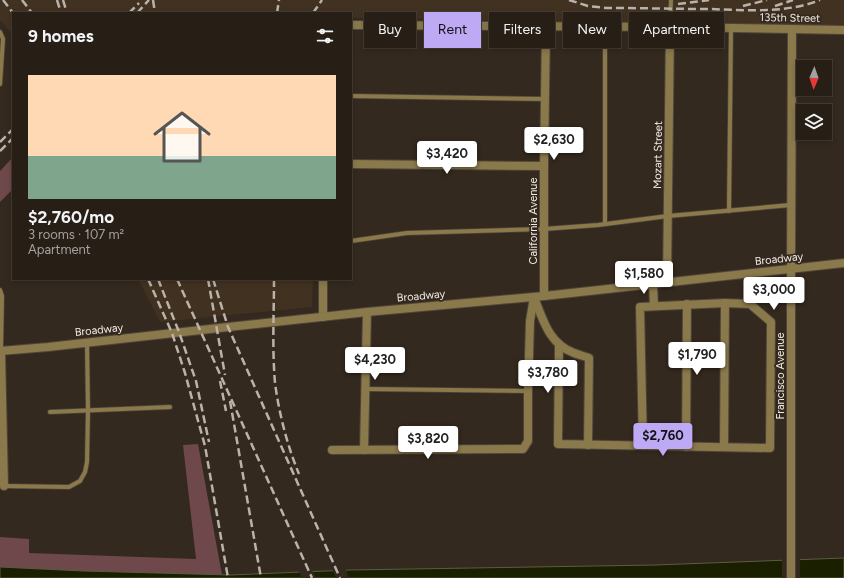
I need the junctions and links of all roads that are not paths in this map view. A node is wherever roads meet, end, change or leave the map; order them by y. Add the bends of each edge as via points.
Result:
1 (671, 0) edge
2 (671, 12) edge
3 (352, 25) edge
4 (489, 26) edge
5 (724, 28) edge
6 (730, 28) junction
7 (792, 30) junction
8 (844, 30) edge
9 (0, 32) edge
10 (546, 48) edge
11 (605, 48) edge
12 (670, 48) edge
13 (0, 84) edge
14 (352, 96) edge
15 (545, 99) junction
16 (352, 164) edge
17 (544, 166) junction
18 (792, 205) junction
19 (729, 211) junction
20 (668, 216) junction
21 (605, 224) junction
22 (544, 229) junction
23 (352, 241) edge
24 (844, 263) edge
25 (791, 268) junction
26 (323, 280) edge
27 (667, 282) junction
28 (653, 284) junction
29 (0, 290) edge
30 (544, 296) junction
31 (534, 297) junction
32 (725, 303) junction
33 (687, 304) junction
34 (654, 306) junction
35 (367, 312) junction
36 (323, 317) junction
37 (87, 343) junction
38 (559, 344) junction
39 (1, 351) edge
40 (365, 390) junction
41 (528, 391) junction
42 (170, 407) dead end
43 (88, 410) junction
44 (50, 412) dead end
45 (1, 419) edge
46 (588, 445) junction
47 (643, 446) junction
48 (686, 447) junction
49 (724, 447) junction
50 (332, 450) dead end
51 (364, 450) junction
52 (4, 486) joint
53 (791, 578) edge

1 - 2 lane
3 - 4 street, 135th Street
5 - 6 street, 135th Street
6 - 7 street, 135th Street
6 - 19 lane
7 - 8 street, 135th Street
7 - 18 street, Francisco Avenue
9 - 13 lane via 3,39
10 - 15 street, California Avenue
11 - 21 lane
12 - 20 street, Mozart Street
14 - 15 lane
15 - 17 street, California Avenue
16 - 17 street
17 - 22 street, California Avenue
18 - 19 lane
18 - 25 street, Francisco Avenue
19 - 20 lane
20 - 21 lane
20 - 27 street, Mozart Street
21 - 22 lane
22 - 23 lane via 407,234
22 - 30 street, California Avenue
24 - 25 street, Broadway
25 - 27 street, Broadway
25 - 53 street, Francisco Avenue
26 - 36 street
27 - 28 street, Broadway
28 - 30 street, Broadway
28 - 34 street
29 - 39 lane
30 - 31 street, Broadway
31 - 35 street, Broadway
31 - 38 street via 548,331
31 - 41 street via 530,321
32 - 33 street
32 - 49 street
32 - 49 street via 750,304 772,322 770,448
33 - 34 street
33 - 48 street
34 - 47 street via 640,307
35 - 36 street, Broadway
35 - 40 street
36 - 37 street, Broadway
37 - 39 street, Broadway
37 - 43 lane
38 - 46 street via 573,353 589,358
38 - 46 street via 558,444
39 - 45 street
40 - 41 lane
40 - 51 street
41 - 51 street via 528,441 523,449
42 - 43 lane
43 - 44 lane
43 - 52 lane via 87,462 80,481 69,487
45 - 52 street
46 - 47 street
47 - 48 street
48 - 49 street
50 - 51 street

